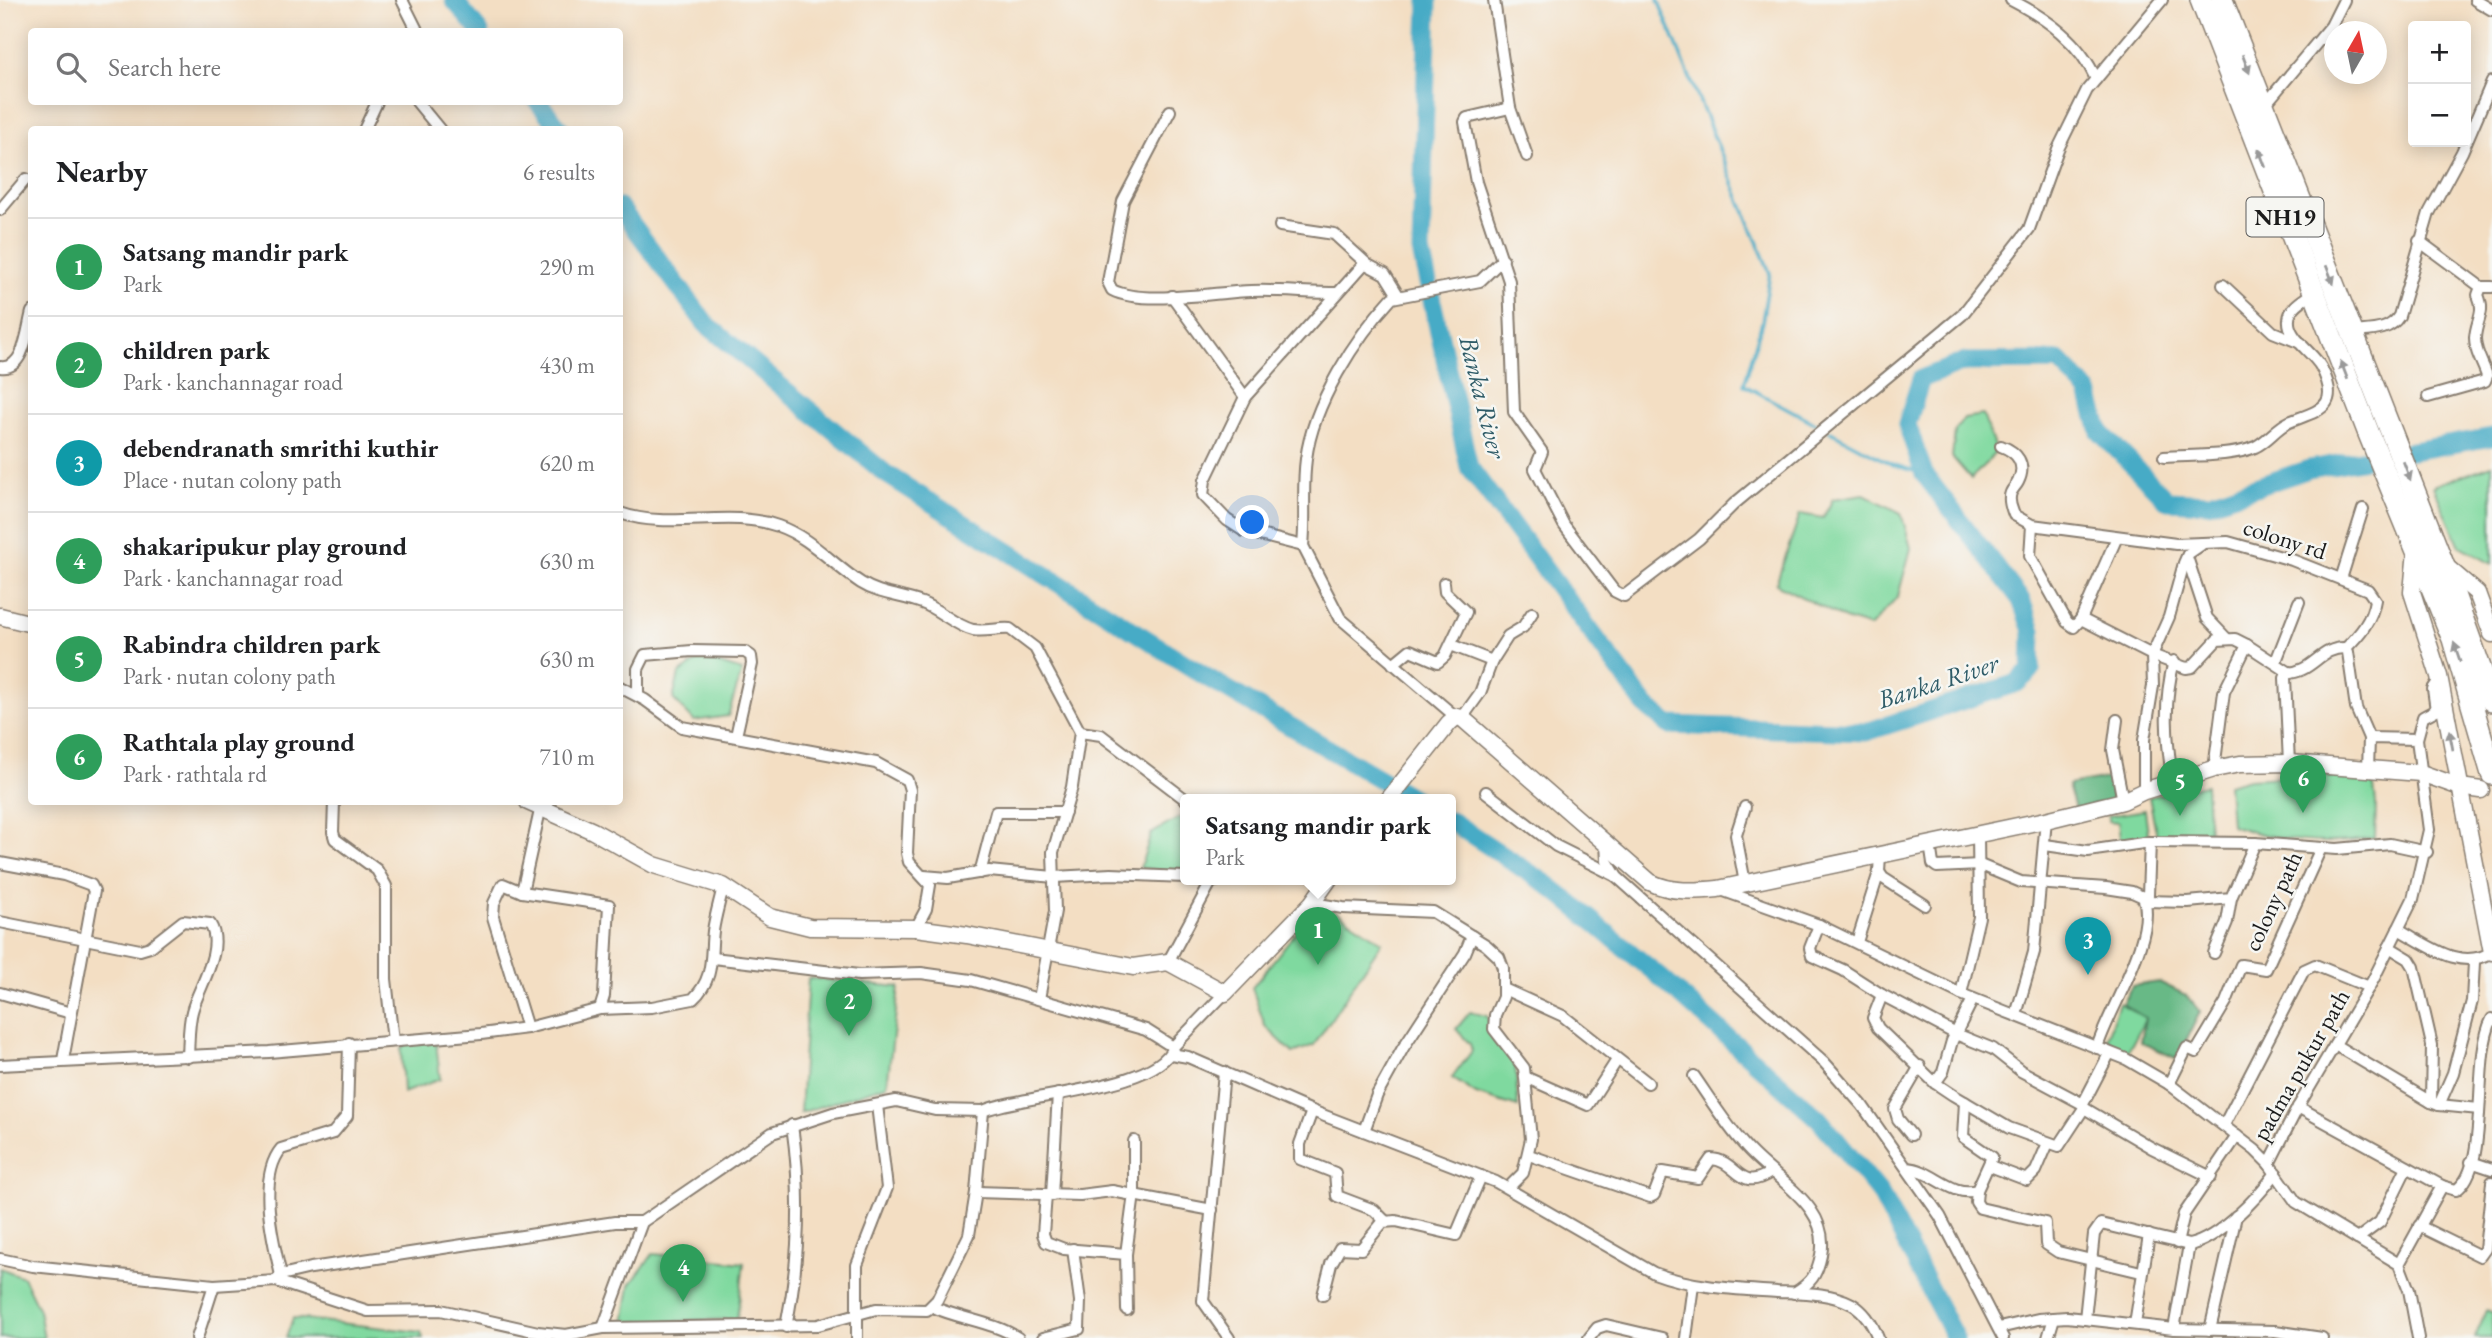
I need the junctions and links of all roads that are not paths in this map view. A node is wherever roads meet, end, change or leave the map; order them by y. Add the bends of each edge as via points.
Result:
1 (402, 0) edge
2 (1494, 0) edge
3 (2011, 0) edge
4 (2162, 0) edge
5 (2201, 0) edge
6 (2222, 0) edge
7 (2344, 0) edge
8 (2475, 0) edge
9 (2492, 10) edge
10 (416, 28) edge
11 (2096, 79) junction
12 (2492, 82) edge
13 (376, 105) edge
14 (419, 105) edge
15 (2263, 107) junction
16 (1510, 108) junction
17 (1170, 111) dead end
18 (366, 126) edge
19 (437, 126) edge
20 (1527, 156) dead end
21 (26, 179) dead end
22 (0, 210) edge
23 (1280, 226) dead end
24 (2419, 242) junction
25 (1503, 259) junction
26 (1365, 263) junction
27 (2223, 285) dead end
28 (2487, 287) edge
29 (1399, 292) junction
30 (2314, 292) junction
31 (1337, 293) junction
32 (1172, 296) junction
33 (28, 330) edge
34 (2352, 332) junction
35 (2301, 343) junction
36 (0, 367) edge
37 (1245, 397) junction
38 (2428, 397) dead end
39 (2001, 446) dead end
40 (2164, 457) dead end
41 (2363, 509) dead end
42 (623, 514) edge
43 (2415, 521) junction
44 (2032, 525) junction
45 (2117, 537) junction
46 (2201, 545) junction
47 (1303, 546) junction
48 (2416, 549) junction
49 (2187, 557) junction
50 (2443, 564) junction
51 (2341, 579) junction
52 (1444, 583) dead end
53 (2299, 602) dead end
54 (1532, 613) dead end
55 (0, 616) edge
56 (2081, 619) junction
57 (28, 623) edge
58 (2492, 634) edge
59 (2226, 638) junction
60 (1451, 645) junction
61 (2247, 645) junction
62 (2346, 648) junction
63 (2152, 655) junction
64 (1492, 661) junction
65 (2174, 661) junction
66 (2276, 661) junction
67 (1393, 664) junction
68 (2290, 673) junction
69 (2439, 680) junction
70 (623, 688) edge
71 (638, 696) junction
72 (2492, 701) edge
73 (1459, 718) junction
74 (2117, 720) dead end
75 (1080, 732) junction
76 (736, 736) junction
77 (2369, 738) junction
78 (2417, 739) junction
79 (2289, 763) junction
80 (2214, 769) junction
81 (2368, 770) junction
82 (2421, 773) junction
83 (2173, 782) junction
84 (2487, 782) edge
85 (2460, 788) junction
86 (2144, 791) junction
87 (1486, 792) dead end
88 (1393, 794) edge
89 (1180, 795) edge
90 (2123, 801) junction
91 (334, 805) edge
92 (534, 805) edge
93 (536, 805) edge
94 (1745, 807) dead end
95 (1065, 812) junction
96 (2046, 820) junction
97 (1978, 834) junction
98 (2150, 842) junction
99 (1606, 843) junction
100 (2255, 843) junction
101 (1930, 844) junction
102 (2045, 845) junction
103 (2321, 848) junction
104 (2427, 852) junction
105 (1880, 854) junction
106 (0, 863) edge
107 (1980, 865) junction
108 (1879, 872) junction
109 (980, 873) junction
110 (924, 876) junction
111 (1055, 877) junction
112 (1180, 877) edge
113 (1617, 877) junction
114 (2040, 883) junction
115 (1745, 884) junction
116 (1215, 885) edge
117 (1325, 885) edge
118 (723, 886) junction
119 (1718, 889) junction
120 (522, 892) junction
121 (2231, 898) junction
122 (2144, 899) junction
123 (1312, 903) junction
124 (1925, 905) dead end
125 (0, 922) edge
126 (1819, 925) junction
127 (915, 928) junction
128 (2398, 929) junction
129 (1472, 936) junction
130 (84, 941) junction
131 (1857, 942) junction
132 (2389, 947) junction
133 (1047, 952) junction
134 (2492, 952) edge
135 (2214, 953) dead end
136 (713, 958) junction
137 (1168, 962) junction
138 (2474, 962) junction
139 (2369, 987) junction
140 (1504, 989) junction
141 (0, 993) edge
142 (1225, 993) junction
143 (1882, 995) junction
144 (1961, 995) junction
145 (1039, 999) junction
146 (1973, 999) junction
147 (600, 1009) junction
148 (71, 1013) junction
149 (2016, 1015) junction
150 (2492, 1019) edge
151 (527, 1028) junction
152 (1956, 1034) junction
153 (393, 1041) junction
154 (349, 1043) junction
155 (2098, 1045) junction
156 (2335, 1045) junction
157 (1172, 1051) junction
158 (2109, 1054) junction
159 (188, 1057) junction
160 (63, 1060) junction
161 (1617, 1060) junction
162 (0, 1065) edge
163 (1920, 1066) junction
164 (1224, 1072) junction
165 (1694, 1076) dead end
166 (1525, 1077) junction
167 (1648, 1083) dead end
168 (1935, 1083) junction
169 (2169, 1084) junction
170 (1058, 1094) junction
171 (1965, 1102) junction
172 (2435, 1103) junction
173 (877, 1105) junction
174 (2083, 1106) junction
175 (2298, 1107) junction
176 (2479, 1109) junction
177 (983, 1111) junction
178 (1312, 1111) junction
179 (792, 1125) junction
180 (2224, 1125) junction
181 (1364, 1131) junction
182 (1911, 1135) dead end
183 (2237, 1136) junction
184 (1135, 1141) dead end
185 (2048, 1143) junction
186 (1529, 1155) junction
187 (2471, 1162) junction
188 (1990, 1166) junction
189 (2407, 1167) junction
190 (1907, 1168) junction
191 (2273, 1168) junction
192 (2492, 1169) edge
193 (1771, 1172) junction
194 (1482, 1176) junction
195 (2211, 1177) junction
196 (2492, 1182) edge
197 (2442, 1186) junction
198 (1508, 1188) junction
199 (1977, 1190) junction
200 (976, 1192) junction
201 (1134, 1194) junction
202 (1049, 1195) junction
203 (1212, 1210) junction
204 (2236, 1216) junction
205 (1385, 1221) junction
206 (642, 1222) junction
207 (2419, 1226) junction
208 (2149, 1235) junction
209 (2357, 1239) junction
210 (2183, 1244) junction
211 (1073, 1249) junction
212 (1126, 1254) junction
213 (0, 1259) edge
214 (2092, 1261) junction
215 (2399, 1264) junction
216 (2141, 1272) junction
217 (279, 1278) junction
218 (214, 1285) junction
219 (1693, 1285) junction
220 (1794, 1293) junction
221 (1323, 1295) dead end
222 (933, 1307) junction
223 (1128, 1310) dead end
224 (858, 1314) junction
225 (2054, 1318) junction
226 (2085, 1319) junction
227 (2135, 1324) junction
228 (743, 1326) junction
229 (786, 1327) junction
230 (603, 1328) junction
231 (2174, 1329) junction
232 (2210, 1330) junction
233 (616, 1333) edge
234 (992, 1333) edge
235 (2001, 1333) edge
236 (566, 1336) edge
237 (197, 1338) edge
238 (742, 1338) edge
239 (857, 1338) edge
240 (1018, 1338) edge
241 (1043, 1338) edge
242 (1229, 1338) edge
243 (1589, 1338) edge
244 (1662, 1338) edge
245 (1686, 1338) edge
246 (1878, 1338) edge
247 (2048, 1338) edge
248 (2322, 1338) edge
249 (2418, 1338) edge

1 - 10 street
2 - 16 street
3 - 11 street via 2059,30 2088,61
4 - 11 street
30 -> 5 highway, NH19
6 -> 15 highway, NH19
7 - 15 street via 2331,26
8 - 9 street
11 - 25 street via 2072,118 2029,229 1970,306 1630,594 1619,595 1555,510 1535,469 1542,452 1514,412 1511,297
12 - 24 street
13 - 18 street
14 - 19 street
15 -> 34 highway, NH19
16 - 20 street
16 - 25 street via 1466,118 1465,122 1476,182
17 - 32 street via 1123,201 1108,282 1121,295
21 - 22 street
23 - 26 street via 1334,234
24 - 28 street
24 - 34 street via 2394,324
25 - 29 street via 1480,281
26 - 29 street via 1385,274
26 - 31 street
27 - 35 street via 2273,332
28 - 38 street via 2478,295 2483,308 2475,337 2485,381
29 - 47 street via 1353,348 1317,421 1306,458
30 - 35 street via 2291,312 2291,330
43 -> 30 highway, NH19 via 2369,434
31 - 32 street via 1250,291
31 - 37 street
32 - 37 street
33 - 36 street via 16,362
34 -> 43 highway, NH19 via 2389,425
35 - 40 street via 2327,383 2322,410 2288,423 2256,447
37 - 47 street via 1205,480 1203,495 1237,527
39 - 44 street via 2018,455 2020,480 2010,503 2014,515
41 - 51 street
42 - 75 street via 658,521 778,526 796,533 880,592 918,602 976,631 1001,628 1018,632 1035,648
43 - 48 highway, NH19
43 - 50 highway, NH19
44 - 45 street, colony rd
44 - 56 street via 2030,556 2039,575 2071,626
45 - 46 street, colony rd
45 - 56 street
46 - 49 street
46 - 51 street, colony rd via 2216,541 2246,546
47 - 67 street via 1340,618
48 - 69 main road via 2412,592
84 -> 48 highway, NH19 via 2461,663
49 - 59 street via 2207,618
49 - 63 street
50 - 58 main road via 2477,593
50 - 72 highway, NH19
51 - 62 street, colony rd via 2368,590 2375,600 2365,626
52 - 60 street via 1446,592 1466,612
53 - 66 street
54 - 64 street via 1523,627 1508,636
55 - 57 main road
56 - 63 street
59 - 61 street
59 - 65 street via 2217,640 2192,667
60 - 64 street
60 - 67 street via 1438,662 1410,650
61 - 66 street
61 - 80 street via 2224,692
62 - 68 street via 2326,652 2305,670
62 - 77 street via 2356,708
63 - 65 street
63 - 86 street
64 - 73 street via 1480,693
65 - 83 street via 2165,724
66 - 68 street
67 - 73 street
68 - 79 street via 2284,681
69 - 78 street via 2433,689 2436,710 2423,716
85 -> 69 main road
70 - 71 street
71 - 76 street via 681,727
71 - 76 street via 638,669 645,655 745,652 752,664
73 - 88 main road
73 - 99 main road
74 - 90 street via 2113,750
75 - 89 street via 1101,735
75 - 95 street
76 - 110 street via 876,763 907,780 907,853 909,862
77 - 78 street
77 - 81 street
78 - 82 street, padma pukur path
79 - 80 main road
79 - 81 main road
80 - 83 main road
81 - 82 main road
82 - 85 main road
82 - 104 street, padma pukur path via 2429,830
83 - 86 main road
84 - 85 main road
85 - 134 main road
86 - 90 main road
87 - 113 street via 1556,846
90 - 96 main road
91 - 153 street via 335,839 377,870 386,886 386,979
92 - 120 street
93 - 118 main road via 654,865
94 - 115 street via 1736,835
95 - 109 street via 996,812
95 - 111 street via 1053,852
96 - 97 main road
96 - 102 street
97 - 101 main road
97 - 107 street
98 - 100 street
98 - 102 street via 2088,851
98 - 122 street via 2150,888
99 - 113 street via 1607,861
99 - 119 main road via 1660,887
100 - 103 street
100 - 121 street
101 - 105 main road
101 - 107 street via 1937,867
102 - 114 street
103 - 104 street via 2390,844
103 - 169 street, colony path via 2266,969 2241,965 2226,1002 2196,1052 2187,1048
104 - 128 street, padma pukur path
105 - 108 street
105 - 115 main road
106 - 130 street via 91,885 94,898
107 - 114 street via 2017,881
107 - 144 street via 1979,917
108 - 124 street
108 - 131 street
109 - 110 street
109 - 111 street
110 - 127 street via 930,894
111 - 112 street
111 - 133 street via 1055,911
113 - 190 street via 1824,1062
114 - 122 street via 2132,892
114 - 149 street via 2034,952
115 - 119 main road
116 - 137 street
117 - 123 main road
118 - 127 main road via 770,917 810,927
118 - 136 street via 713,931
119 - 126 street
120 - 147 street via 609,905
120 - 151 street via 503,884 494,903 494,917
121 - 122 street via 2188,902
121 - 135 street
122 - 155 street via 2134,965
123 - 129 street via 1433,912
123 - 142 main road
125 - 130 street
126 - 131 street
126 - 143 street via 1810,948 1812,956
127 - 133 main road
128 - 132 street, padma pukur path
128 - 138 street via 2444,953
129 - 140 street via 1499,957
129 - 181 street via 1377,1095
130 - 148 street
130 - 159 street via 140,950 183,921 210,924 214,930 212,960 193,1006
131 - 144 street
132 - 139 street, padma pukur path
132 - 172 street via 2414,967 2432,1045
133 - 137 main road via 1133,967
133 - 145 street
134 - 138 street
136 - 145 street via 859,975 943,975
136 - 147 street via 707,981 693,999 652,1007
137 - 142 main road
138 - 172 street via 2472,1001 2454,1073
139 - 156 street, padma pukur path
139 - 180 street, padma pukur path via 2315,965 2304,970
140 - 161 street via 1563,1016
140 - 166 street via 1494,1028 1518,1057
141 - 148 street
142 - 157 street
143 - 152 street
143 - 163 street via 1874,1025
144 - 146 street
145 - 157 street via 1146,1030
146 - 149 street
146 - 152 street
147 - 151 street
148 - 160 street
149 - 155 street
150 - 176 street via 2484,1043
151 - 153 street
152 - 168 street
152 - 174 street via 1993,1049 2021,1071
153 - 154 street
154 - 159 street
154 - 217 street via 347,1116 333,1133 281,1149 272,1164 271,1232
155 - 158 street
156 - 172 street
156 - 175 street, padma pukur path
157 - 164 street
157 - 170 street via 1151,1068
158 - 169 street
158 - 174 street
159 - 160 street
160 - 162 street
161 - 166 street via 1588,1104
161 - 167 street
163 - 168 street
163 - 182 street via 1895,1109
164 - 178 street
164 - 203 street
165 - 193 street via 1744,1146
166 - 186 street
168 - 171 street
169 - 180 street
170 - 177 street
170 - 202 street
171 - 185 street via 2008,1128
171 - 188 street via 1963,1137 1990,1154
172 - 176 street
173 - 177 street via 907,1102 935,1110
173 - 179 street
173 - 224 street via 887,1188 857,1265
174 - 185 street via 2061,1144
174 - 195 street
175 - 189 street
175 - 191 street, padma pukur path
176 - 187 street via 2479,1133
177 - 200 street
178 - 181 street
178 - 205 street via 1300,1144 1300,1159 1335,1173 1336,1196 1374,1210
179 - 206 street via 772,1133
179 - 229 street via 800,1195 795,1280
180 - 183 street
181 - 194 street
183 - 191 street
183 - 195 street
184 - 201 street
185 - 188 street via 2027,1181
186 - 193 street via 1650,1197 1663,1172 1698,1178 1711,1159 1751,1180
186 - 198 street via 1518,1180
187 - 192 street
187 - 197 street via 2460,1188
188 - 199 street
189 - 197 street
189 - 209 street via 2380,1222
190 - 199 street via 1924,1170 1951,1188
190 - 235 street via 1940,1216
191 - 204 street, padma pukur path via 2255,1201
191 - 209 street via 2296,1202
193 - 220 street via 1813,1211 1822,1230 1815,1274
194 - 198 street
194 - 205 street via 1456,1235
195 - 210 street via 2183,1214
196 - 207 street via 2485,1248 2480,1256
197 - 207 street
198 - 219 street via 1629,1261
199 - 214 street via 1980,1208 2045,1223 2050,1248
200 - 202 street
200 - 222 street via 969,1235
201 - 202 street
201 - 203 street
201 - 212 street
202 - 211 street via 1044,1240
203 - 242 street via 1203,1301
204 - 210 street, padma pukur path
204 - 232 street
205 - 221 street via 1361,1249 1340,1248
206 - 217 street via 604,1223 311,1268
206 - 230 street
207 - 215 street
208 - 210 street
208 - 214 street via 2097,1226
208 - 216 street
209 - 215 street
210 - 231 street
211 - 212 street
211 - 241 street via 1079,1329
212 - 223 street
213 - 218 street
214 - 216 street
214 - 226 street
215 - 249 street
216 - 227 street
217 - 218 street
217 - 236 street via 368,1311 441,1310
218 - 237 street
219 - 220 street
219 - 245 street
220 - 246 street via 1827,1296 1853,1305
222 - 224 street
222 - 234 street
224 - 229 street via 818,1325
224 - 239 street
225 - 226 street
225 - 235 street
225 - 247 street
226 - 227 street
227 - 231 street
228 - 229 street
228 - 233 street
228 - 238 street
230 - 233 street
230 - 236 street
231 - 232 street
232 - 248 street via 2275,1331
234 - 240 street
243 - 244 street via 1606,1325

